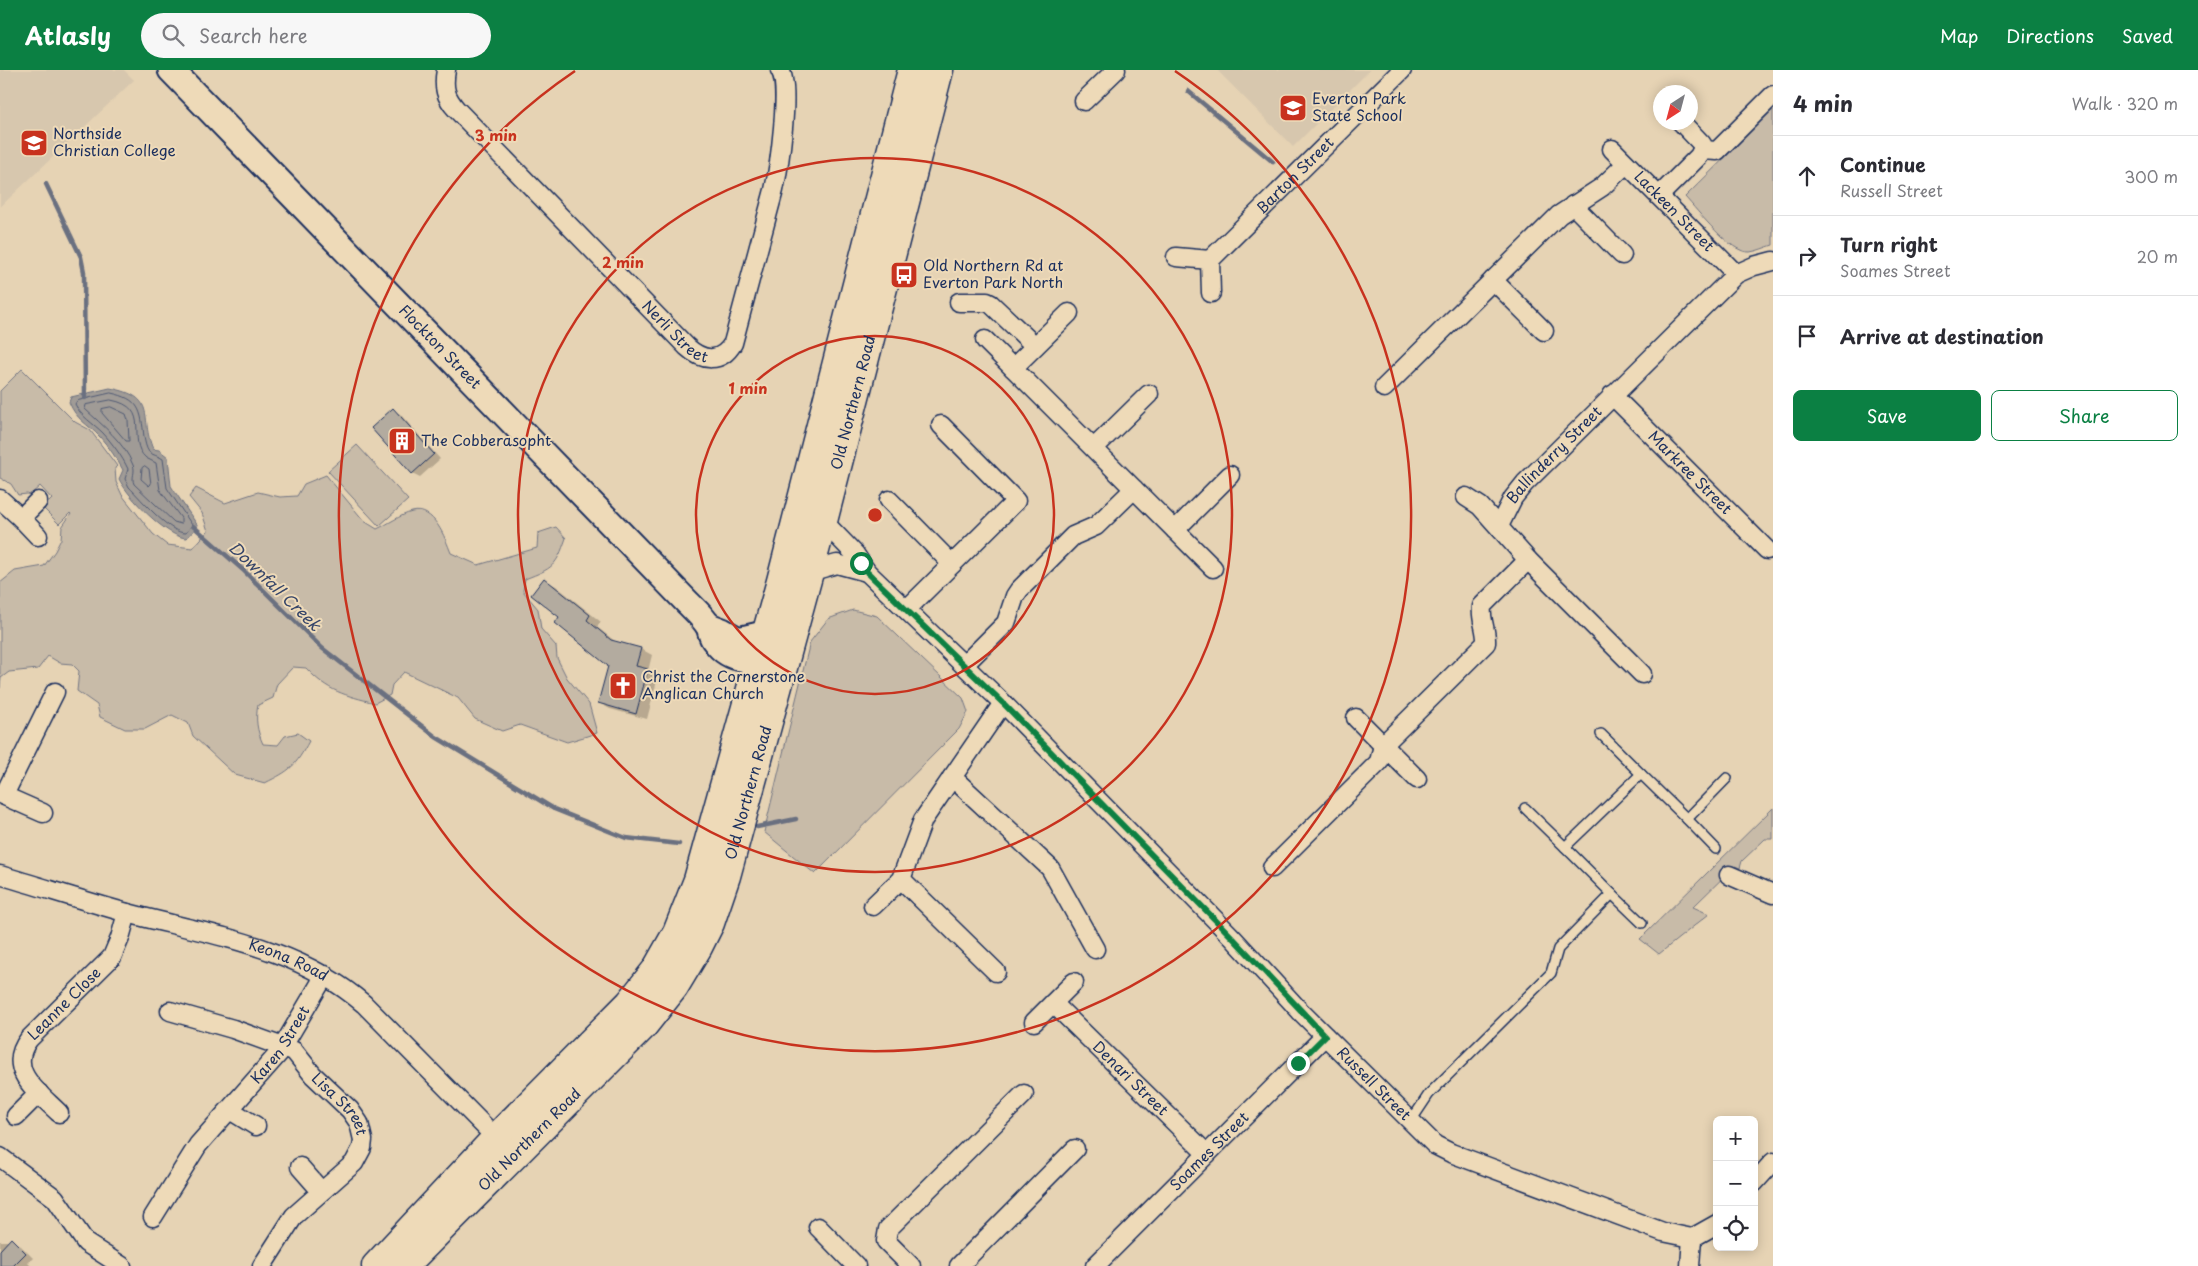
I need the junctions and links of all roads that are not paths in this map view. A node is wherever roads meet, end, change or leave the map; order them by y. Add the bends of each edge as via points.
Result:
1 (171, 70) edge
2 (446, 70) edge
3 (780, 70) edge
4 (1116, 70) edge
5 (1402, 70) edge
6 (928, 71) edge
7 (1773, 95) edge
8 (1084, 101) dead end
9 (928, 117) junction
10 (899, 125) junction
11 (1689, 130) edge
12 (1612, 149) dead end
13 (1702, 150) junction
14 (1626, 164) junction
15 (1659, 196) junction
16 (1573, 205) junction
17 (1622, 255) dead end
18 (1176, 257) dead end
19 (1210, 260) junction
20 (1773, 261) edge
21 (1736, 274) junction
22 (1493, 280) junction
23 (1211, 294) dead end
24 (959, 302) dead end
25 (1069, 313) dead end
26 (1544, 331) dead end
27 (985, 340) dead end
28 (1035, 346) junction
29 (1013, 368) junction
30 (1384, 388) dead end
31 (1149, 394) dead end
32 (1612, 395) junction
33 (941, 425) dead end
34 (1094, 448) junction
35 (1230, 475) dead end
36 (1134, 489) junction
37 (1466, 498) dead end
38 (0, 499) edge
39 (889, 500) dead end
40 (38, 501) dead end
41 (21, 518) junction
42 (823, 521) junction
43 (1499, 526) junction
44 (1175, 530) junction
45 (38, 536) dead end
46 (1767, 550) dead end
47 (1528, 560) junction
48 (952, 564) junction
49 (1213, 568) dead end
50 (809, 572) junction
51 (867, 572) junction
52 (907, 609) junction
53 (792, 636) junction
54 (761, 646) junction
55 (964, 665) junction
56 (1642, 674) dead end
57 (54, 692) dead end
58 (1003, 703) junction
59 (1356, 718) dead end
60 (1601, 734) dead end
61 (1383, 745) junction
62 (1641, 774) junction
63 (952, 777) junction
64 (1728, 778) dead end
65 (1416, 779) dead end
66 (2, 794) edge
67 (1525, 808) dead end
68 (43, 813) dead end
69 (1687, 819) junction
70 (1565, 847) junction
71 (1716, 849) dead end
72 (1272, 868) dead end
73 (0, 875) edge
74 (1729, 876) dead end
75 (901, 879) junction
76 (1612, 894) junction
77 (1773, 894) edge
78 (873, 906) dead end
79 (127, 913) junction
80 (1642, 923) dead end
81 (1095, 949) dead end
82 (996, 972) dead end
83 (325, 975) junction
84 (1074, 982) dead end
85 (1053, 1002) junction
86 (170, 1011) dead end
87 (1034, 1022) dead end
88 (1325, 1036) junction
89 (283, 1046) junction
90 (39, 1093) junction
91 (1024, 1094) dead end
92 (230, 1110) junction
93 (59, 1113) dead end
94 (16, 1116) dead end
95 (1411, 1121) junction
96 (256, 1126) dead end
97 (505, 1147) junction
98 (1076, 1149) dead end
99 (1207, 1154) junction
100 (0, 1157) edge
101 (1773, 1162) edge
102 (300, 1167) dead end
103 (1758, 1179) edge
104 (321, 1191) junction
105 (153, 1217) dead end
106 (1713, 1226) edge
107 (818, 1227) dead end
108 (1692, 1238) junction
109 (122, 1266) edge
110 (262, 1266) edge
111 (376, 1266) edge
112 (404, 1266) edge
113 (856, 1266) edge
114 (911, 1266) edge
115 (959, 1266) edge
116 (1095, 1266) edge
117 (1690, 1266) edge

1 - 54 street, Flockton Street via 709,626 714,640 728,653 745,659
2 - 3 street, Nerli Street via 445,91 449,101 687,347 709,359 723,354 733,344 774,190 785,83
4 - 8 street
5 - 19 street, Barton Street
6 - 9 highway, Old Northern Road
6 - 10 highway, Old Northern Road
7 - 13 street via 1717,151
9 - 10 highway via 915,116
9 - 42 highway, Old Northern Road
10 - 54 highway, Old Northern Road
11 - 13 street via 1702,144
12 - 14 street, Lackeen Street
13 - 15 street
14 - 15 street, Lackeen Street
14 - 16 street via 1602,187
15 - 21 street, Lackeen Street
16 - 17 street
16 - 22 street
18 - 19 street
19 - 23 street
20 - 21 street, Ballinderry Street
21 - 32 street, Ballinderry Street
22 - 26 street
22 - 30 street
24 - 28 street via 991,304
25 - 28 street
27 - 29 street
28 - 29 street
29 - 34 street
31 - 34 street
32 - 43 street, Ballinderry Street via 1525,483 1513,498
32 - 46 street, Markree Street
33 - 48 street via 1016,501
34 - 36 street
35 - 44 street
36 - 44 street
36 - 55 street via 1096,526 1073,536 1019,590 1006,623
37 - 43 street via 1480,506
38 - 41 street
39 - 48 street
40 - 41 street
41 - 45 street
42 - 50 highway, Old Northern Road
42 - 51 street, Russell Street via 855,554
43 - 47 street
44 - 49 street
47 - 56 street
47 - 61 street via 1482,606 1486,643
48 - 52 street
50 - 51 street, Russell Street via 837,564
50 - 53 highway, Old Northern Road
51 - 52 street, Russell Street
52 - 55 street, Russell Street
53 - 54 street via 771,654
53 - 97 highway, Old Northern Road via 726,876 698,947 674,987 643,1026
54 - 97 highway, Old Northern Road via 698,880 666,952 643,987
55 - 58 street, Russell Street
57 - 66 street
58 - 63 street
58 - 88 street, Russell Street
59 - 61 street
60 - 62 lane
61 - 65 street
61 - 72 street via 1379,762
62 - 69 lane
62 - 70 lane
63 - 75 street via 923,820
63 - 81 street via 1050,868
64 - 69 lane
66 - 68 street
67 - 70 lane
69 - 71 lane
70 - 76 lane
73 - 79 street, Keona Road
74 - 77 street
75 - 78 street
75 - 82 street
76 - 80 lane
76 - 95 lane via 1558,950 1551,973 1429,1094
79 - 83 street, Keona Road via 282,954
79 - 90 street, Leanne Close via 112,957 29,1038 21,1051 23,1075
83 - 89 street, Karen Street
83 - 97 street, Keona Road via 364,1004
84 - 85 street
85 - 87 street
85 - 99 street, Denari Street
86 - 89 street, Lisa Street
88 - 95 street, Russell Street
88 - 99 street, Soames Street
89 - 92 street, Karen Street
89 - 104 street, Lisa Street via 298,1055 322,1085 350,1110 362,1130 362,1148 354,1163
90 - 93 street, Leanne Close
90 - 94 street
91 - 114 street via 888,1229 886,1241
92 - 96 street
92 - 105 street, Karen Street via 191,1154
95 - 108 street, Russell Street via 1435,1145 1451,1153 1663,1232
97 - 111 highway, Old Northern Road
97 - 112 highway, Old Northern Road
98 - 115 street
99 - 116 street, Soames Street
100 - 109 street via 55,1198 86,1243
101 - 103 street
102 - 104 street
104 - 110 street, Lisa Street via 288,1223
106 - 108 street
107 - 113 street
108 - 117 street

